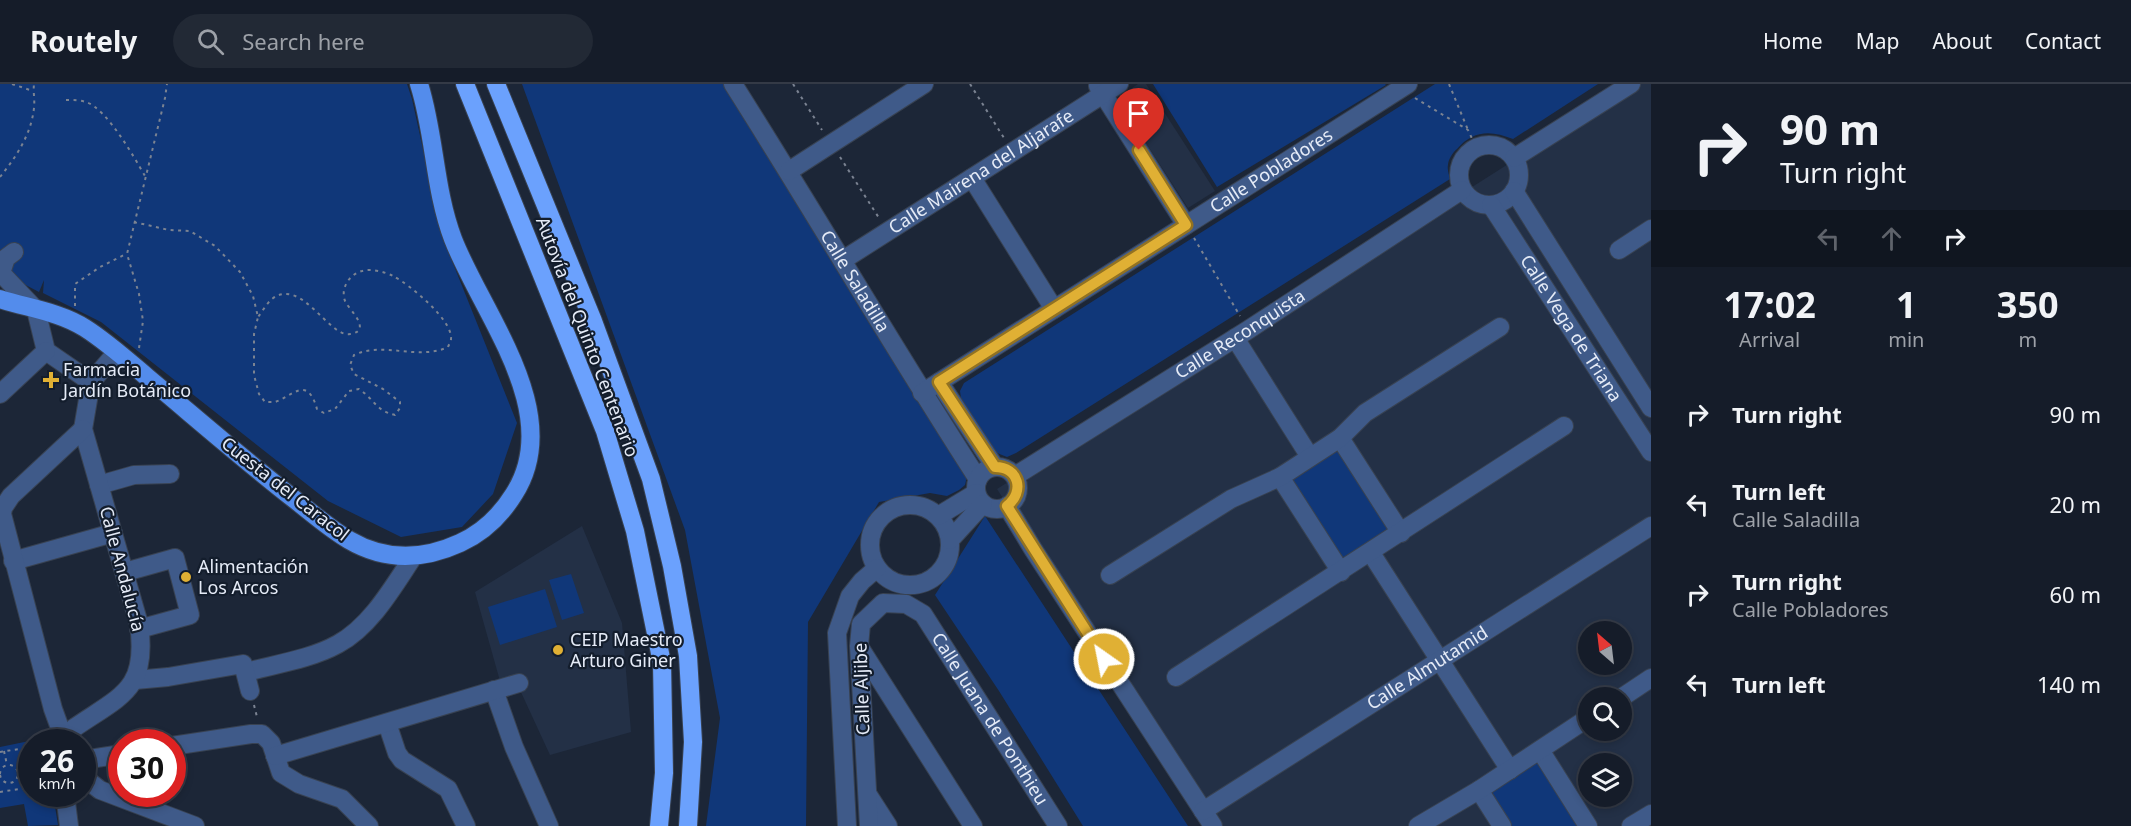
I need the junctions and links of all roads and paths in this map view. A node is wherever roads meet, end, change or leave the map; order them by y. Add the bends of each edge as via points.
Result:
1 (12, 84) edge
2 (34, 84) edge
3 (167, 84) edge
4 (419, 84) edge
5 (465, 84) edge
6 (496, 84) edge
7 (735, 84) edge
8 (924, 84) edge
9 (970, 84) edge
10 (1119, 84) edge
11 (1449, 84) edge
12 (1631, 84) edge
13 (1402, 86) edge
14 (1100, 89) edge
15 (33, 91) junction
16 (66, 100) dead end
17 (1468, 130) junction
18 (1476, 147) junction
19 (1013, 152) junction
20 (1514, 158) junction
21 (789, 171) junction
22 (145, 176) junction
23 (0, 177) edge
24 (972, 178) junction
25 (1462, 190) junction
26 (1514, 191) junction
27 (1491, 205) junction
28 (134, 222) junction
29 (1186, 225) junction
30 (1651, 229) edge
31 (1619, 250) dead end
32 (15, 254) edge
33 (127, 254) junction
34 (843, 260) junction
35 (0, 289) edge
36 (0, 299) edge
37 (1054, 309) junction
38 (36, 310) junction
39 (258, 317) junction
40 (76, 324) junction
41 (1500, 327) dead end
42 (1241, 334) junction
43 (46, 351) junction
44 (124, 358) junction
45 (90, 382) junction
46 (939, 382) junction
47 (0, 393) edge
48 (922, 393) junction
49 (1651, 408) edge
50 (1564, 426) dead end
51 (83, 429) junction
52 (1340, 438) junction
53 (1651, 452) edge
54 (1310, 457) junction
55 (995, 467) junction
56 (170, 474) dead end
57 (1015, 476) junction
58 (1280, 477) junction
59 (99, 485) junction
60 (979, 492) junction
61 (1007, 506) junction
62 (938, 516) junction
63 (1651, 526) edge
64 (113, 533) junction
65 (1401, 533) junction
66 (950, 540) junction
67 (1371, 553) junction
68 (413, 557) junction
69 (13, 561) junction
70 (877, 568) junction
71 (125, 572) junction
72 (1341, 572) junction
73 (1110, 575) dead end
74 (923, 614) joint
75 (139, 629) junction
76 (859, 646) junction
77 (1440, 660) junction
78 (244, 668) junction
79 (1176, 677) dead end
80 (1651, 678) edge
81 (135, 680) junction
82 (519, 682) dead end
83 (494, 690) junction
84 (250, 691) dead end
85 (1632, 691) edge
86 (387, 723) junction
87 (1578, 725) edge
88 (65, 729) edge
89 (78, 729) edge
90 (186, 744) edge
91 (18, 749) edge
92 (1540, 750) junction
93 (4, 751) junction
94 (0, 752) edge
95 (275, 756) junction
96 (7, 765) junction
97 (1510, 770) junction
98 (18, 771) joint
99 (0, 776) edge
100 (10, 783) junction
101 (96, 787) edge
102 (18, 789) edge
103 (12, 790) junction
104 (1479, 790) junction
105 (0, 792) edge
106 (867, 792) junction
107 (67, 807) edge
108 (1651, 814) edge
109 (1208, 818) edge
110 (69, 826) edge
111 (195, 826) edge
112 (369, 826) edge
113 (466, 826) edge
114 (549, 826) edge
115 (659, 826) edge
116 (688, 826) edge
117 (847, 826) edge
118 (869, 826) edge
119 (888, 826) edge
120 (974, 826) edge
121 (1058, 826) edge
122 (1418, 826) edge
123 (1502, 826) edge
124 (1588, 826) edge
125 (1631, 826) edge

1 - 15 path
2 - 15 path
3 - 22 path
4 - 68 main road, Cuesta del Caracol via 427,108 440,194 453,238 518,376 527,404 530,453 524,480 493,521 468,540 441,552
5 - 115 highway, Autovía del Quinto Centenario via 605,431 635,531 662,663 664,773
6 - 116 highway, Autovía del Quinto Centenario via 593,321 651,479 688,656 693,742
7 - 21 street, Calle Saladilla
8 - 21 street
9 - 19 path
10 - 14 street, Calle Mairena del Aljarafe
11 - 17 path
12 - 20 street
13 - 17 path
13 - 29 street, Calle Pobladores
14 - 19 street, Calle Mairena del Aljarafe
14 - 29 street
15 - 23 path via 32,122 19,153
16 - 22 path via 88,102 108,120
17 - 18 path
18 - 20 street via 1497,146
18 - 25 street via 1465,156 1459,169
19 - 24 street, Calle Mairena del Aljarafe
20 - 26 street via 1519,171
21 - 34 street, Calle Saladilla
22 - 28 path
24 - 34 street, Calle Mairena del Aljarafe
24 - 37 street
25 - 27 street via 1472,200
25 - 42 street, Calle Reconquista
26 - 27 street via 1504,201
26 - 49 street
27 - 53 street, Calle Vega de Triana
28 - 33 path
28 - 39 path via 190,231 215,246 240,272 253,296
29 - 37 street, Calle Pobladores
29 - 42 path
30 - 31 street
32 - 38 street via 6,258 1,273
33 - 40 path via 75,284
33 - 44 path via 142,321 140,344
34 - 48 street, Calle Saladilla
35 - 38 street
36 - 38 main road, Cuesta del Caracol
37 - 46 street, Calle Pobladores
38 - 40 main road, Cuesta del Caracol
38 - 43 street
39 - 39 path via 254,375 259,394 265,402 274,402 295,390 306,391 324,413 335,409 349,391 359,389 384,412 395,415 400,402 354,374 350,365 354,355 364,350 438,352 447,347 451,338 448,327 429,302 395,277 374,271 363,270 346,283 345,302 360,324 352,334 336,330 294,296 273,298
40 - 44 main road, Cuesta del Caracol
41 - 52 street via 1365,413
42 - 54 street
42 - 57 street, Calle Reconquista
43 - 45 street
43 - 47 street
44 - 45 street
44 - 68 main road, Cuesta del Caracol via 268,479 348,540 374,552
45 - 51 street, Calle Andalucía
46 - 48 street, Calle Pobladores
46 - 55 street
48 - 60 street, Calle Saladilla
50 - 65 street
51 - 59 street, Calle Andalucía
51 - 69 street via 6,501 2,519
52 - 54 street
52 - 65 street
54 - 58 street
55 - 57 street
55 - 60 street via 988,468
56 - 59 street via 134,474
57 - 61 street via 1018,489
58 - 72 street
58 - 73 street via 1232,499
59 - 64 street, Calle Andalucía
60 - 61 street via 995,509
60 - 62 street
60 - 66 street
61 - 109 street
62 - 66 street
62 - 70 street via 914,505 889,511 876,525 870,543
63 - 77 street, Calle Almutamid
64 - 69 street
64 - 71 street, Calle Andalucía
65 - 67 street
66 - 70 street via 944,566 924,582 898,583
67 - 72 street
67 - 77 street
68 - 78 street via 369,618 340,643 318,653
69 - 88 street via 53,709
70 - 117 street via 850,596 837,633
71 - 75 street, Calle Andalucía
71 - 75 street via 174,558 190,615
72 - 79 street
74 - 76 street, Calle Aljibe via 906,604 883,603 861,624
74 - 121 street, Calle Juana de Ponthieu
75 - 81 street, Calle Andalucía via 140,664
76 - 106 street, Calle Aljibe
76 - 120 street
77 - 97 street
77 - 109 street, Calle Almutamid
78 - 81 street
78 - 84 street
80 - 85 street
81 - 89 street
82 - 83 street
83 - 86 street
83 - 114 street
86 - 95 street
86 - 113 street via 402,760 448,789
87 - 92 street
90 - 95 street via 258,734 269,739
91 - 93 path
92 - 97 street
92 - 124 street
93 - 94 path
93 - 96 path
95 - 112 street via 279,770 287,777 342,799
96 - 98 path
96 - 99 path
97 - 104 street
98 - 100 path via 16,780
99 - 100 path
100 - 103 path
101 - 111 street
102 - 103 path
103 - 105 path
104 - 122 street
104 - 123 street
106 - 118 street, Calle Aljibe
106 - 119 street
107 - 110 street
108 - 125 street

